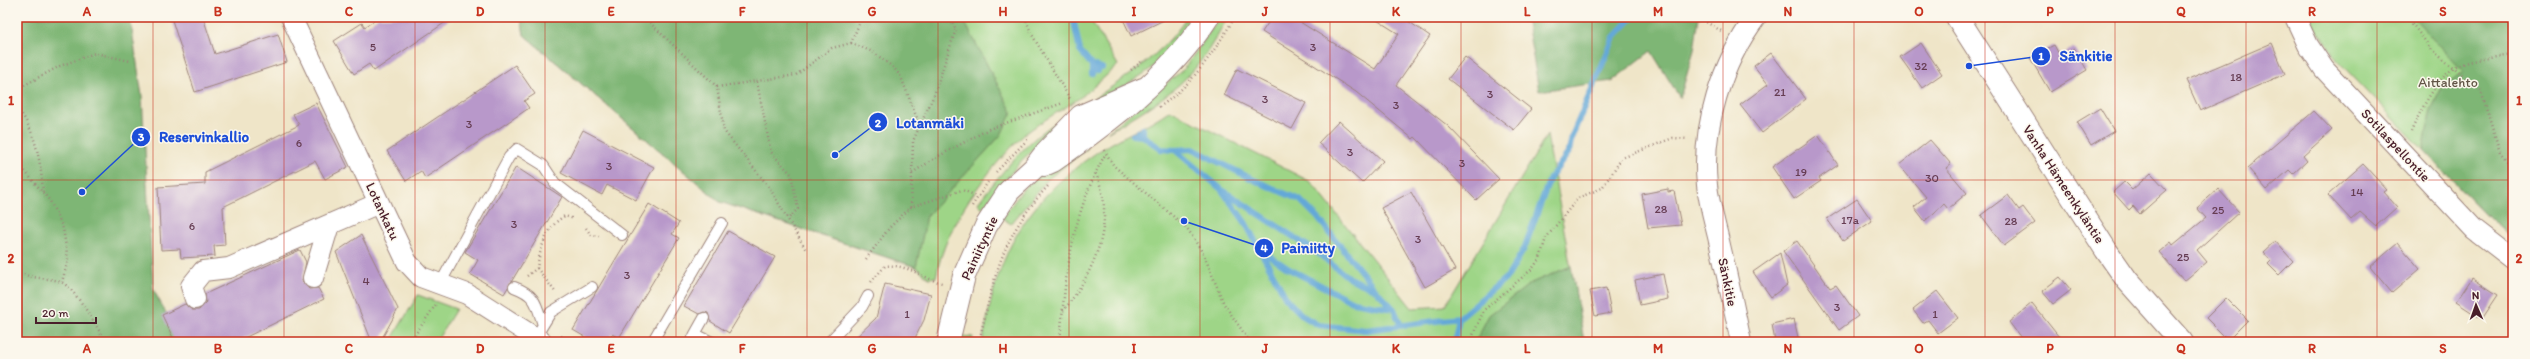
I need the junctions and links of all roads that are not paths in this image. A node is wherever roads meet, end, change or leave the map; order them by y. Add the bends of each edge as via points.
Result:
1 (291, 17) edge
2 (1208, 17) edge
3 (1756, 17) edge
4 (1957, 17) edge
5 (2295, 17) edge
6 (379, 203) junction
7 (722, 223) dead end
8 (329, 225) junction
9 (618, 232) road end
10 (2513, 259) edge
11 (313, 278) dead end
12 (440, 284) junction
13 (592, 287) dead end
14 (517, 288) road end
15 (868, 296) road end
16 (195, 299) dead end
17 (704, 318) dead end
18 (540, 335) edge
19 (693, 338) edge
20 (652, 342) edge
21 (712, 342) edge
22 (829, 342) edge
23 (948, 342) edge
24 (1741, 342) edge
25 (2182, 342) edge

1 - 6 street, Lotankatu
2 - 23 street, Painiityntie via 1171,66 1115,117 1053,161 1034,168 1009,192 986,226 964,276
3 - 24 street, Sänkitie via 1739,41 1714,109 1708,140 1707,185
4 - 25 street, Vanha Hämeenkyläntie via 2106,250 2127,280
5 - 10 street, Sotilaspellontie via 2308,45 2324,69 2474,229
6 - 8 street
6 - 12 street, Lotankatu via 407,262 422,278
7 - 20 lane
8 - 11 street
8 - 16 street via 229,268 203,271 191,286
9 - 12 lane via 555,183 544,165 517,149 509,157
12 - 18 street, Lotankatu via 467,294
13 - 18 lane via 551,312
14 - 18 lane via 535,299
15 - 22 lane via 862,307
17 - 19 lane
19 - 21 lane

